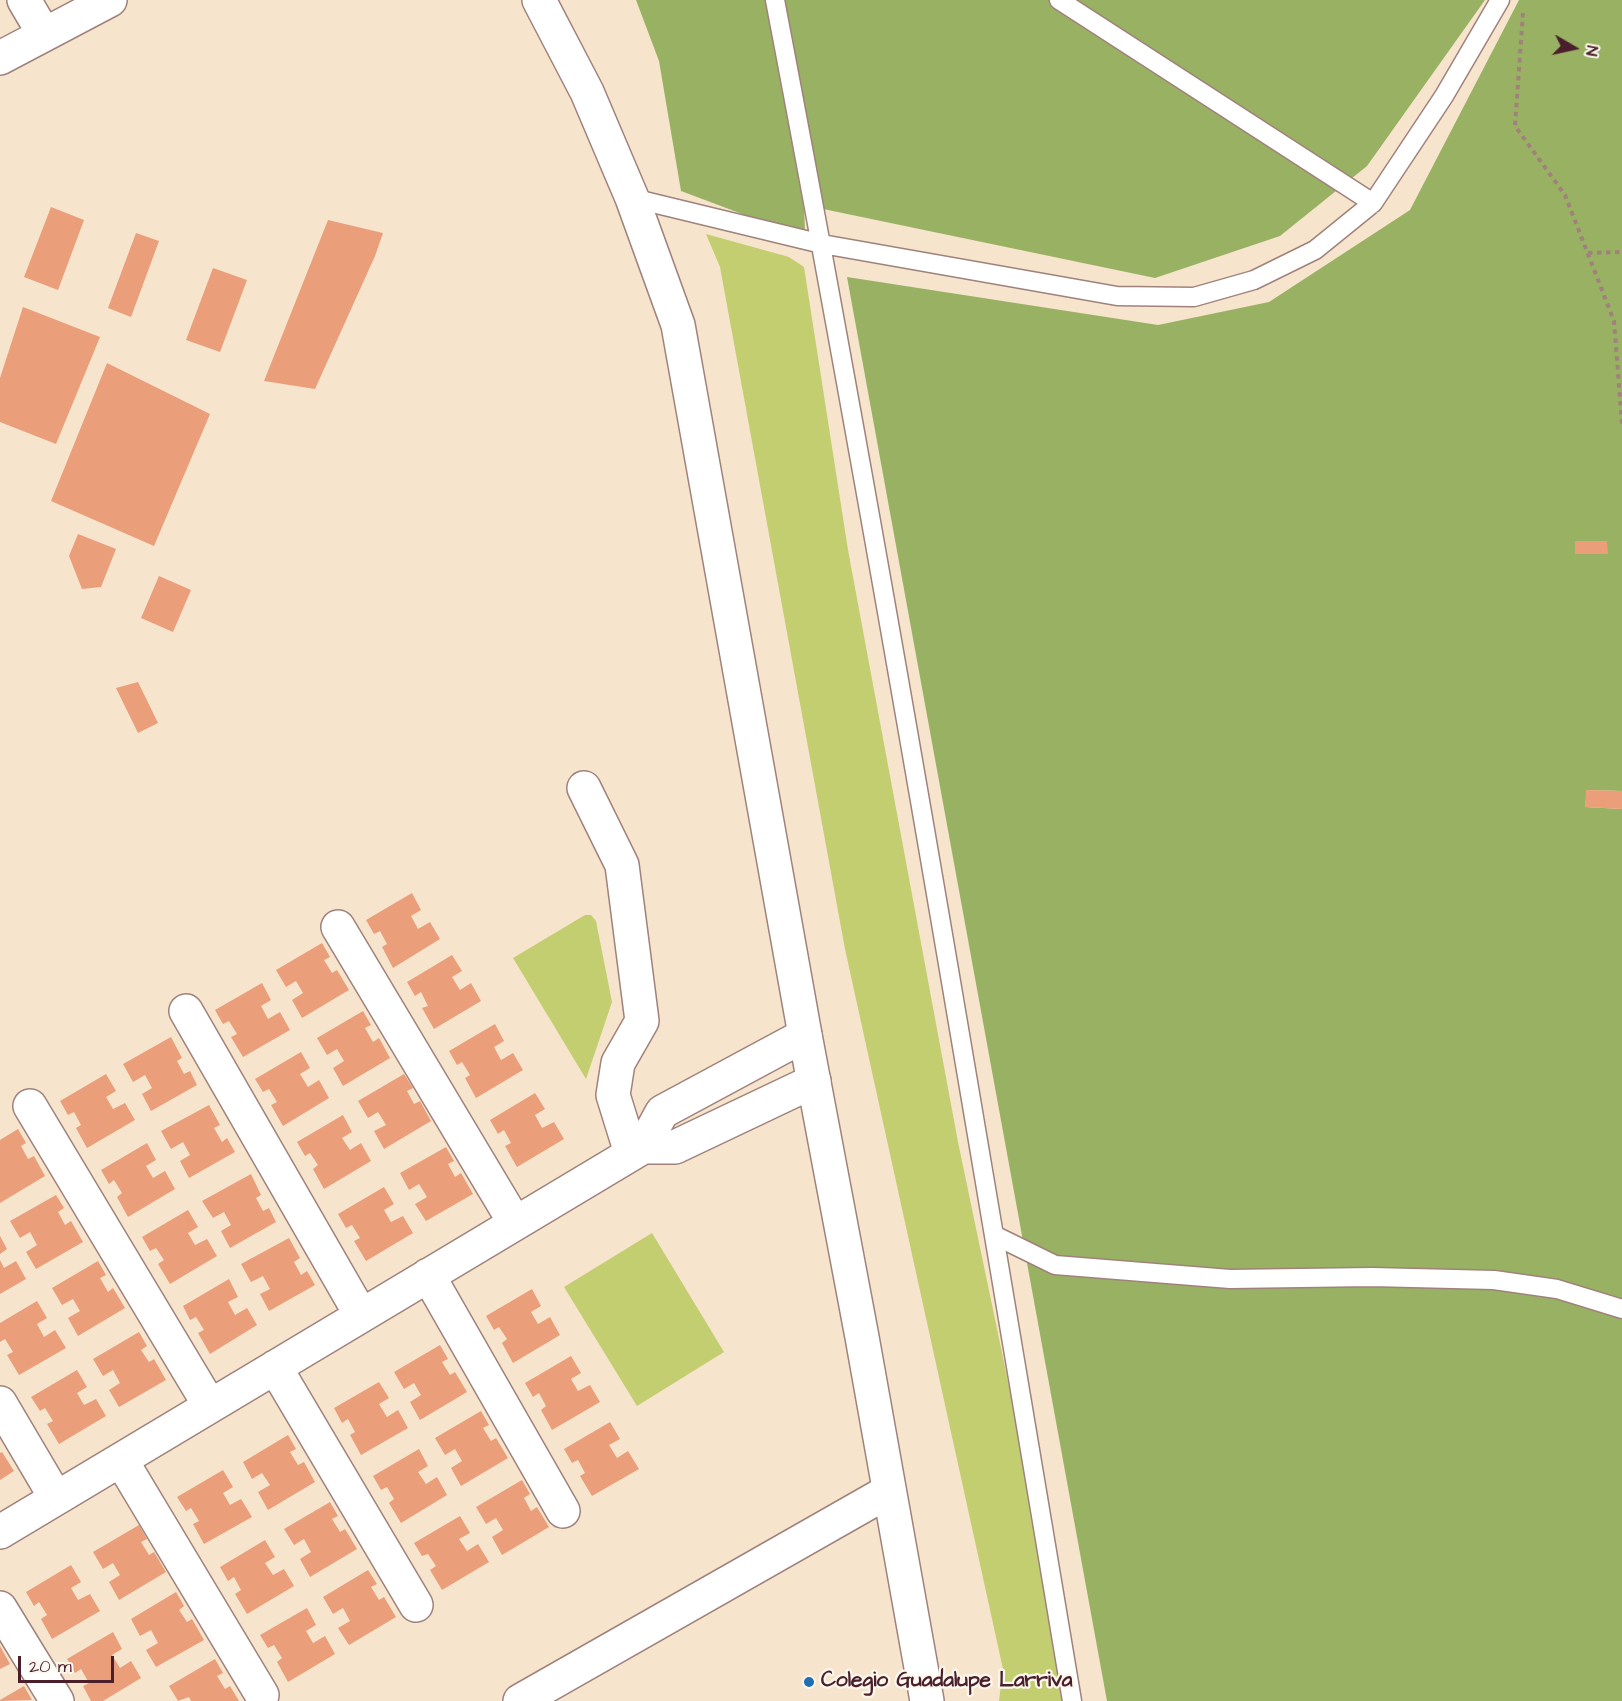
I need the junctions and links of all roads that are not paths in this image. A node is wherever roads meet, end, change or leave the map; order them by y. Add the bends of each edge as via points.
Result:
1 (24, 0) edge
2 (110, 0) edge
3 (539, 0) edge
4 (775, 0) edge
5 (1059, 0) edge
6 (1500, 0) edge
7 (44, 34) junction
8 (0, 58) edge
9 (632, 198) junction
10 (1373, 203) junction
11 (822, 244) junction
12 (584, 788) dead end
13 (338, 927) dead end
14 (186, 1011) dead end
15 (805, 1035) junction
16 (814, 1081) junction
17 (30, 1106) dead end
18 (637, 1150) junction
19 (515, 1223) junction
20 (994, 1235) junction
21 (428, 1275) junction
22 (1622, 1309) edge
23 (361, 1315) junction
24 (275, 1367) junction
25 (0, 1402) edge
26 (210, 1406) junction
27 (121, 1460) junction
28 (889, 1491) junction
29 (56, 1498) junction
30 (563, 1511) dead end
31 (0, 1532) edge
32 (416, 1605) dead end
33 (0, 1608) edge
34 (262, 1695) dead end
35 (57, 1701) edge
36 (520, 1701) edge
37 (927, 1701) edge
38 (1072, 1701) edge

1 - 7 street
2 - 7 street
3 - 9 street via 587,92
4 - 11 lane
5 - 10 lane
6 - 10 lane via 1444,96
7 - 8 street
9 - 11 lane
9 - 15 street via 678,325
10 - 11 lane via 1315,250 1254,280 1194,297 1117,296
11 - 20 lane
12 - 18 street via 624,876 642,1020 618,1063 613,1095
13 - 19 street
14 - 23 street
15 - 16 street
15 - 18 street via 662,1112
16 - 18 street via 675,1147
16 - 28 street
17 - 26 street
18 - 19 street
19 - 21 street
20 - 22 lane via 1055,1265 1230,1279 1494,1280 1557,1289
20 - 38 lane
21 - 23 street
21 - 30 street
23 - 24 street
24 - 26 street
24 - 32 street
25 - 29 street
26 - 27 street
27 - 29 street
27 - 34 street
28 - 36 street
28 - 37 street
29 - 31 street
33 - 35 street

